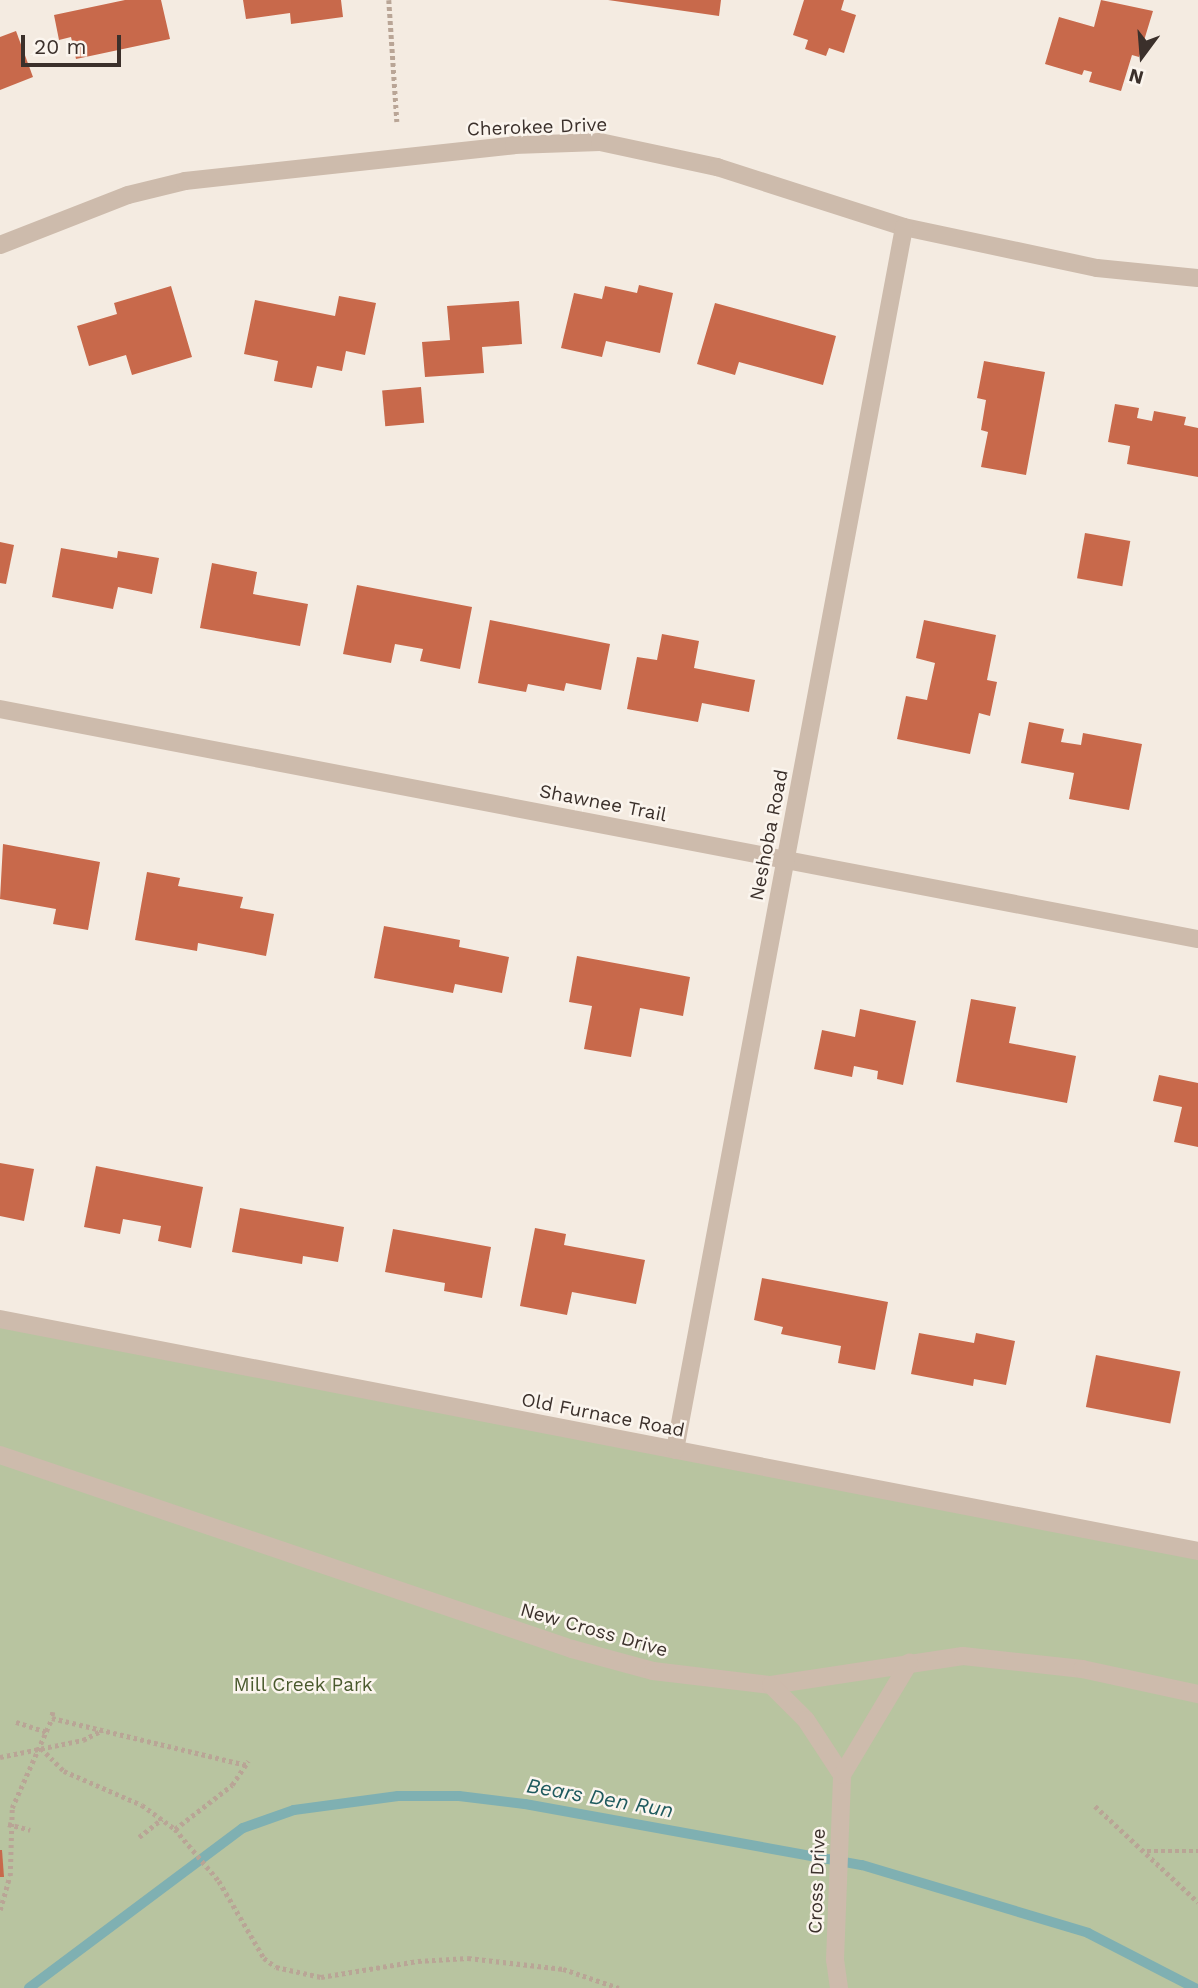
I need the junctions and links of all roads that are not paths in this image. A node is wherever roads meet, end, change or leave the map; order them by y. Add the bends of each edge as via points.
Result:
1 (904, 227) junction
2 (0, 246) edge
3 (1198, 278) edge
4 (0, 709) edge
5 (785, 859) junction
6 (1198, 939) edge
7 (0, 1319) edge
8 (676, 1450) junction
9 (0, 1455) edge
10 (1198, 1551) edge
11 (909, 1663) junction
12 (771, 1685) junction
13 (1198, 1694) edge
14 (842, 1775) junction
15 (839, 1988) edge

1 - 2 street, Cherokee Drive via 717,167 600,142 514,145 185,181 128,195
1 - 3 street, Cherokee Drive via 1097,268
1 - 5 street, Neshoba Road
4 - 5 street, Shawnee Trail
5 - 6 street, Shawnee Trail
5 - 8 street, Neshoba Road
7 - 8 street, Old Furnace Road
8 - 10 street, Old Furnace Road
9 - 12 street, New Cross Drive via 572,1649 653,1671
11 - 12 street, New Cross Drive
11 - 13 street, New Cross Drive via 963,1656 1016,1659
11 - 14 street, Cross Drive
12 - 14 street via 806,1720
14 - 15 street, Cross Drive via 836,1920

